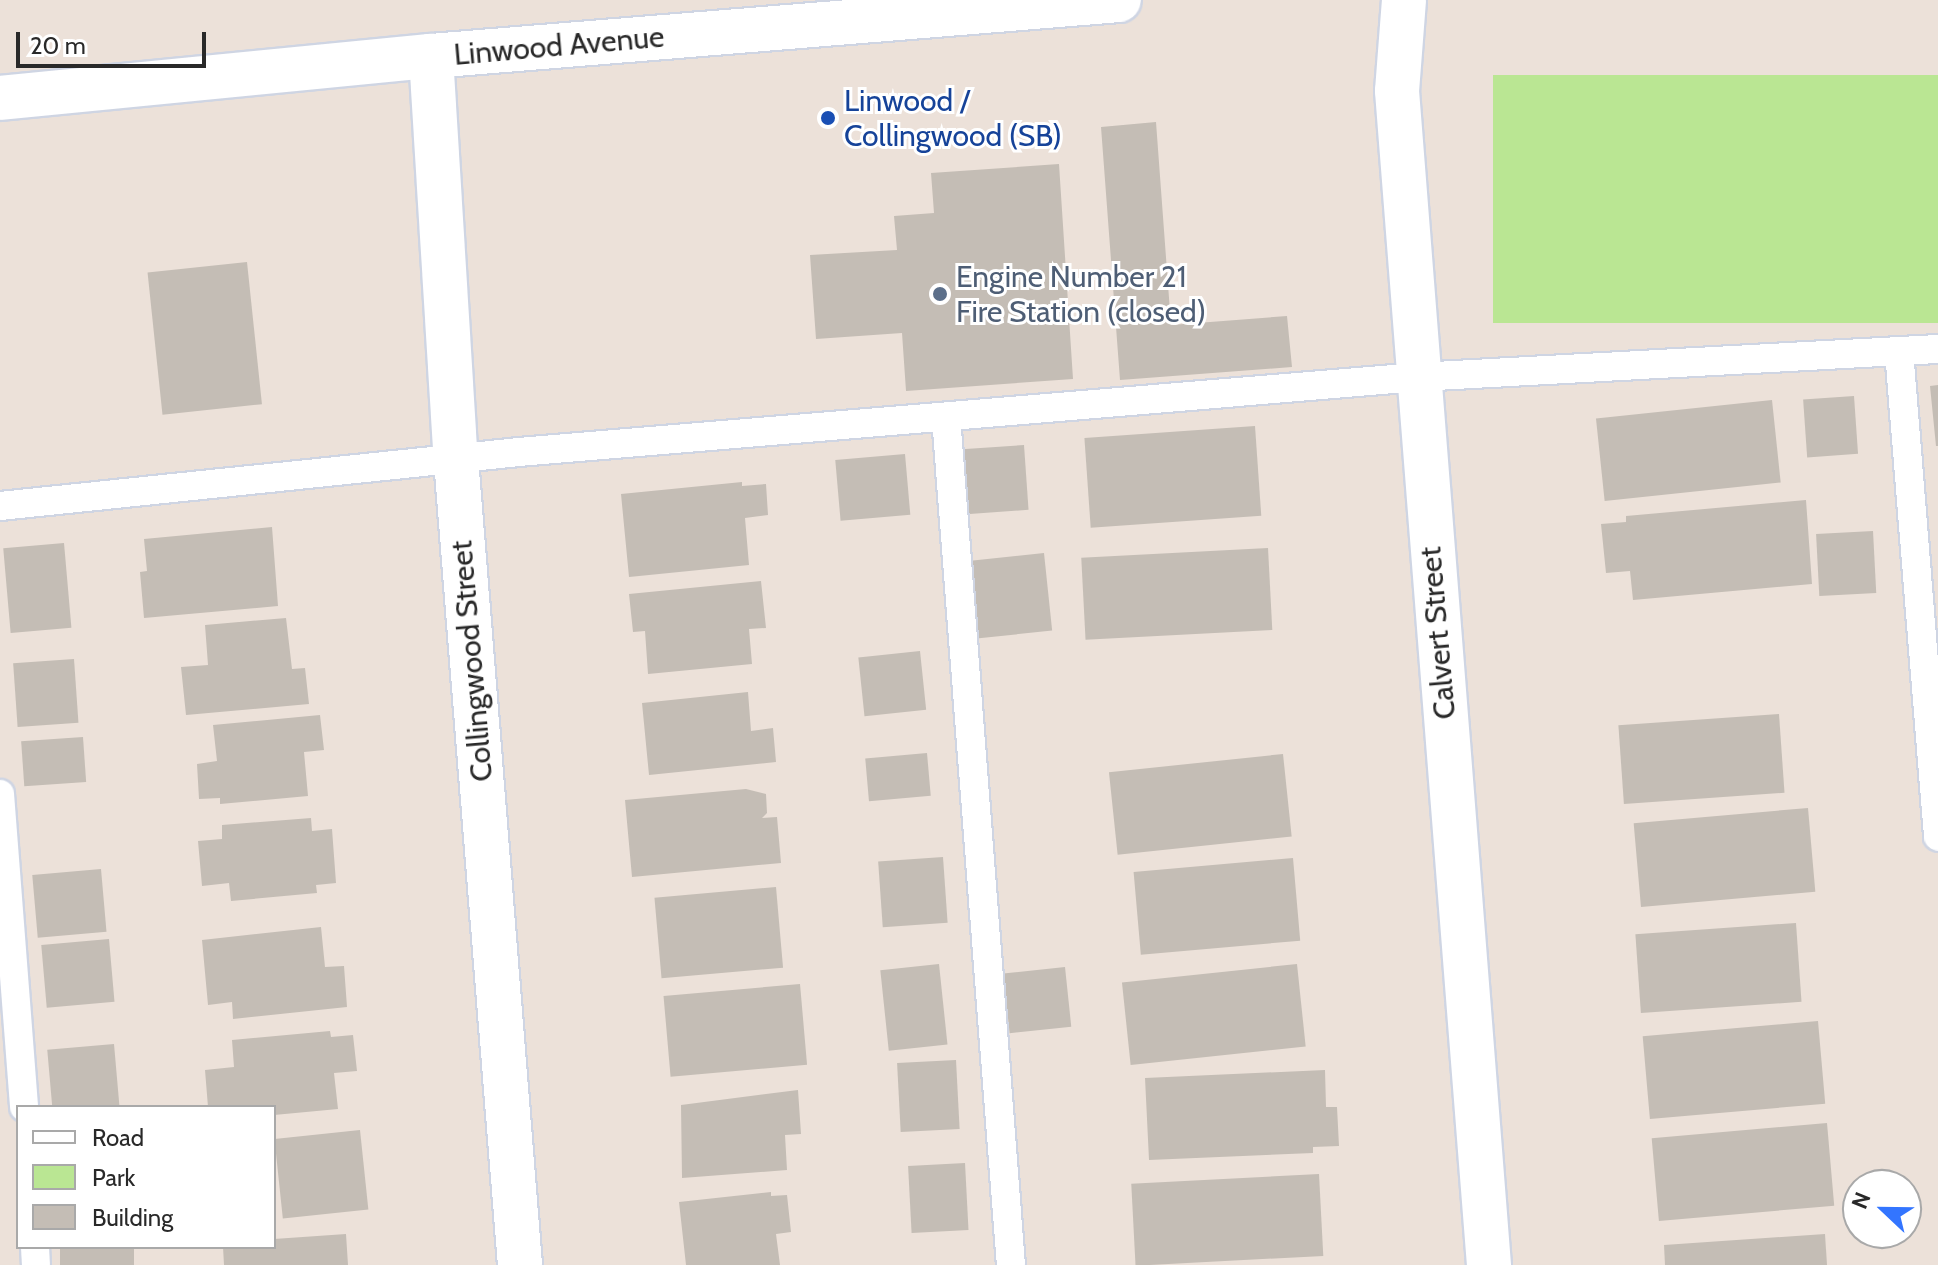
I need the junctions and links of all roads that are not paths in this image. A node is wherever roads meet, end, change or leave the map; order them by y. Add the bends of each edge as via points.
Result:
1 (1119, 0) edge
2 (1404, 0) edge
3 (431, 56) junction
4 (0, 98) edge
5 (1938, 349) edge
6 (1899, 351) junction
7 (1417, 377) junction
8 (946, 417) junction
9 (456, 459) junction
10 (0, 506) edge
11 (0, 794) edge
12 (1938, 836) edge
13 (24, 1105) edge
14 (520, 1265) edge
15 (1011, 1265) edge
16 (1489, 1265) edge

1 - 3 street, Linwood Avenue
2 - 7 street, Calvert Street via 1397,91
3 - 4 street, Linwood Avenue
3 - 9 street, Collingwood Street
5 - 6 lane
6 - 7 lane
6 - 12 lane
7 - 8 lane
7 - 16 street, Calvert Street
8 - 9 lane
8 - 15 lane
9 - 10 lane
9 - 14 street, Collingwood Street
11 - 13 lane

